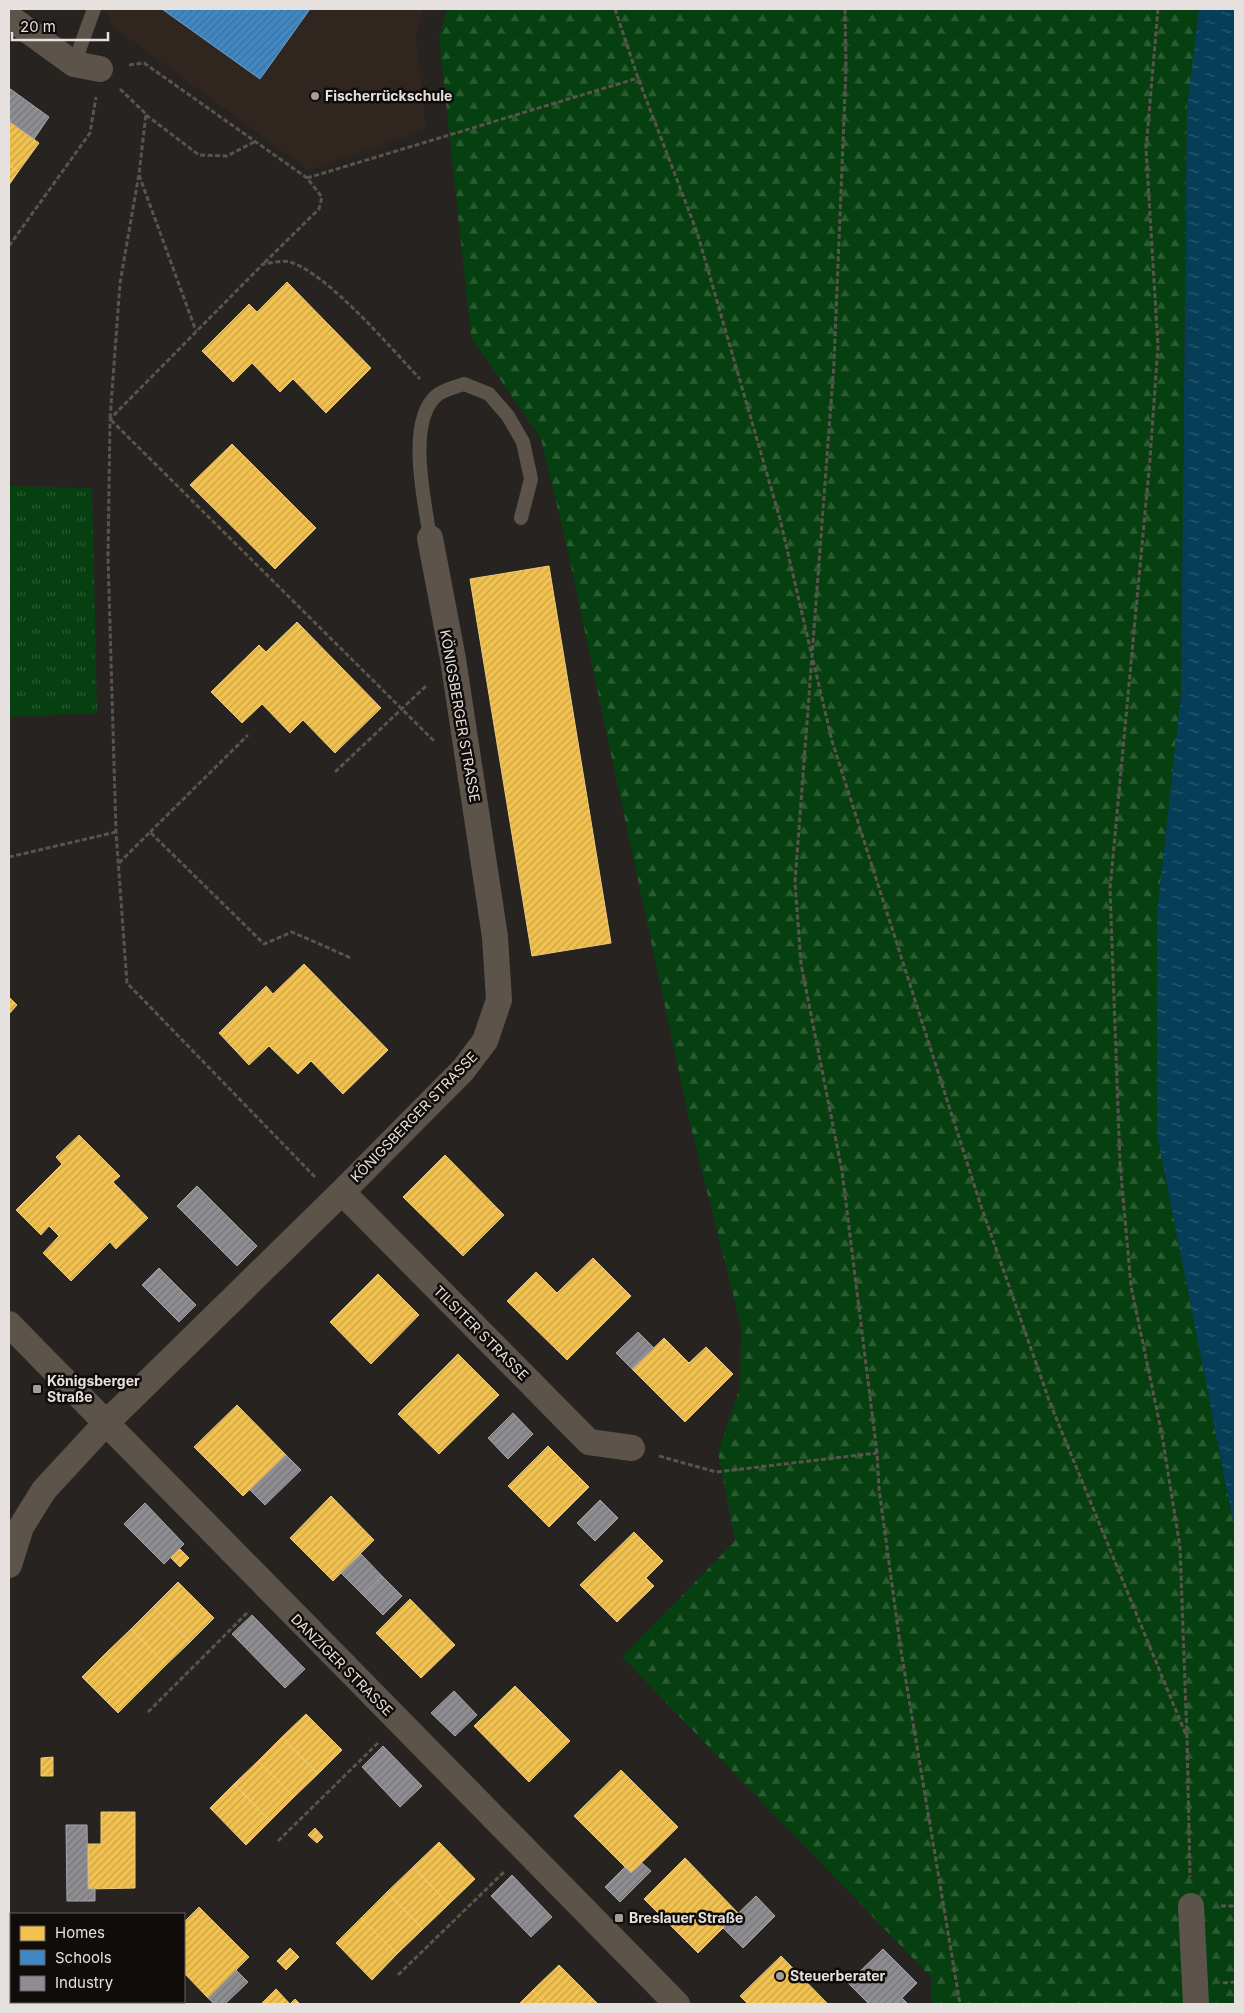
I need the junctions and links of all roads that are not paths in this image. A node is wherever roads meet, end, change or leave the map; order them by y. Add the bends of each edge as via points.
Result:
1 (94, 9) edge
2 (9, 17) edge
3 (74, 64) junction
4 (100, 69) road end
5 (521, 518) dead end
6 (430, 538) joint
7 (342, 1192) junction
8 (9, 1324) edge
9 (105, 1424) junction
10 (632, 1448) road end
11 (9, 1565) edge
12 (1191, 1906) road end
13 (677, 2004) edge
14 (1196, 2004) edge

1 - 3 lane
2 - 3 street
3 - 4 street
5 - 6 lane via 531,479 523,442 508,416 489,394 464,384 436,395 425,415 418,452
6 - 7 street, KÖNIGSBERGER STRASSE via 453,659 495,937 499,1000 485,1041 463,1070
7 - 9 street, KÖNIGSBERGER STRASSE
7 - 10 street, TILSITER STRASSE via 589,1442
8 - 9 street, DANZIGER STRASSE
9 - 11 street via 44,1490 21,1527
9 - 13 street, DANZIGER STRASSE
12 - 14 street

